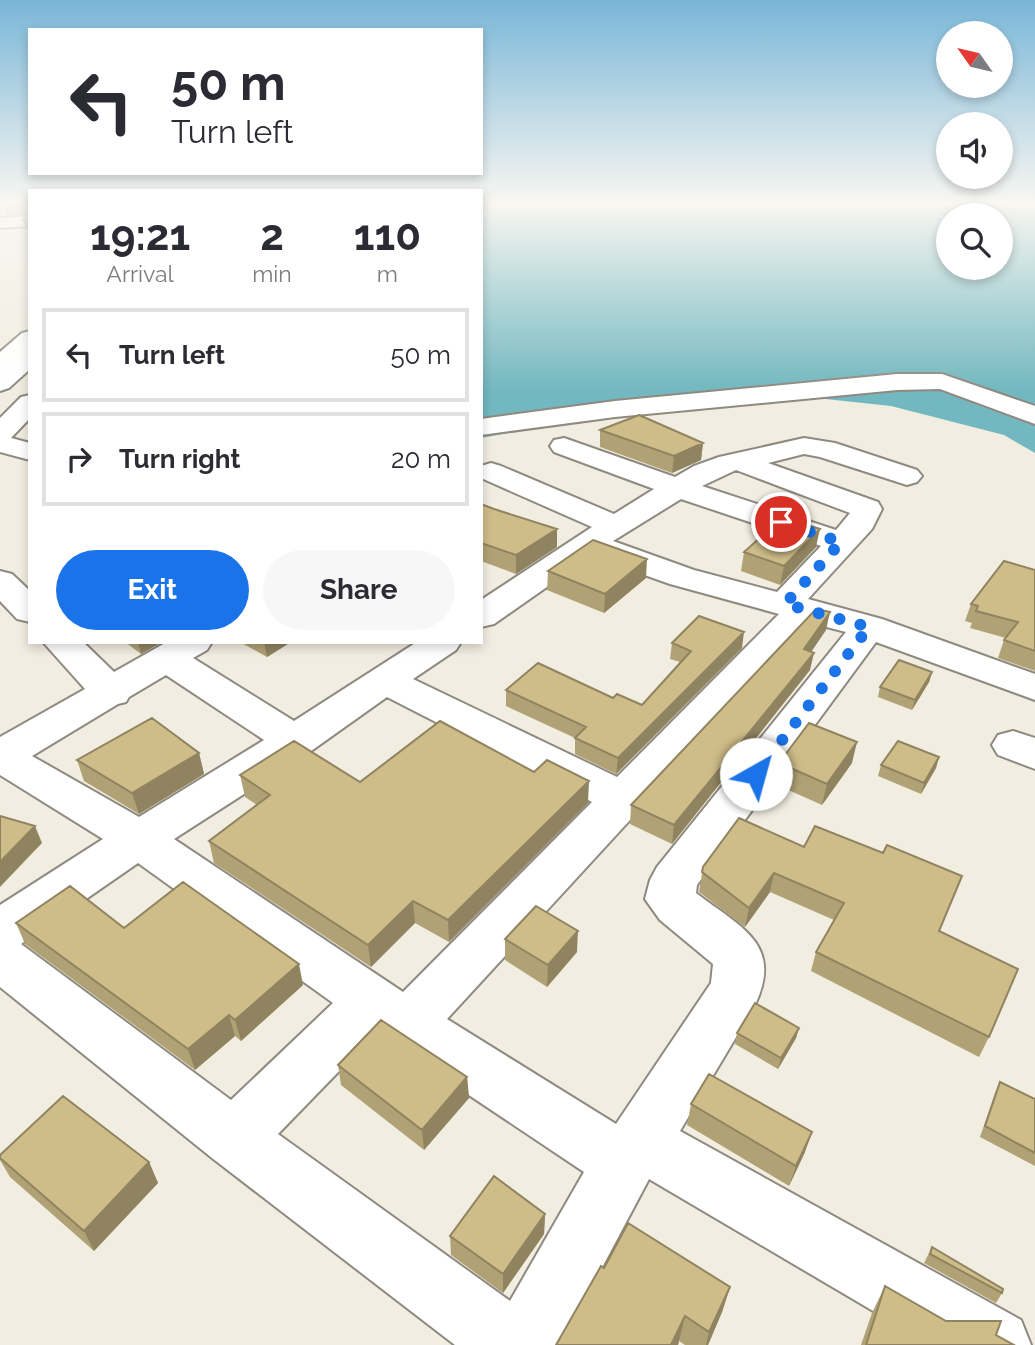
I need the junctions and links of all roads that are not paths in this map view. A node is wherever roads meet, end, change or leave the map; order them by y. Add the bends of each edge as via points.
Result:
1 (28, 340) edge
2 (28, 358) edge
3 (0, 365) edge
4 (0, 383) edge
5 (28, 405) edge
6 (1035, 416) edge
7 (483, 427) edge
8 (0, 433) edge
9 (0, 443) edge
10 (564, 446) dead end
11 (28, 451) edge
12 (737, 461) junction
13 (491, 472) dead end
14 (907, 475) dead end
15 (678, 488) junction
16 (616, 526) junction
17 (841, 542) junction
18 (588, 543) junction
19 (0, 581) edge
20 (794, 607) junction
21 (28, 609) edge
22 (483, 615) edge
23 (869, 627) junction
24 (63, 644) edge
25 (440, 644) edge
26 (180, 650) edge
27 (385, 681) junction
28 (1035, 688) edge
29 (112, 692) junction
30 (296, 741) junction
31 (0, 756) edge
32 (622, 798) junction
33 (136, 838) junction
34 (0, 931) edge
35 (0, 957) edge
36 (390, 1013) junction
37 (233, 1138) junction
38 (631, 1152) junction
39 (512, 1345) edge
40 (523, 1345) edge
41 (996, 1345) edge

1 - 3 street
2 - 4 street
5 - 8 street
6 - 7 street via 942,381 628,408
9 - 11 street
10 - 15 street
12 - 14 street via 804,446
12 - 15 street via 704,472
12 - 17 street via 867,509
13 - 16 street
15 - 16 street
15 - 17 street
16 - 18 street
17 - 20 street
18 - 20 street via 682,577
18 - 22 street
19 - 21 street
20 - 23 street
20 - 32 street
23 - 28 street
23 - 38 street via 674,880 670,899 731,947 741,968 735,991
24 - 29 street
25 - 27 street
26 - 29 street
26 - 30 street
27 - 30 street
27 - 32 street
29 - 31 street
30 - 33 street
31 - 33 street
32 - 36 street
33 - 34 street
33 - 36 street
35 - 37 street
36 - 37 street
36 - 38 street
37 - 39 street
38 - 40 street
38 - 41 street via 897,1286

